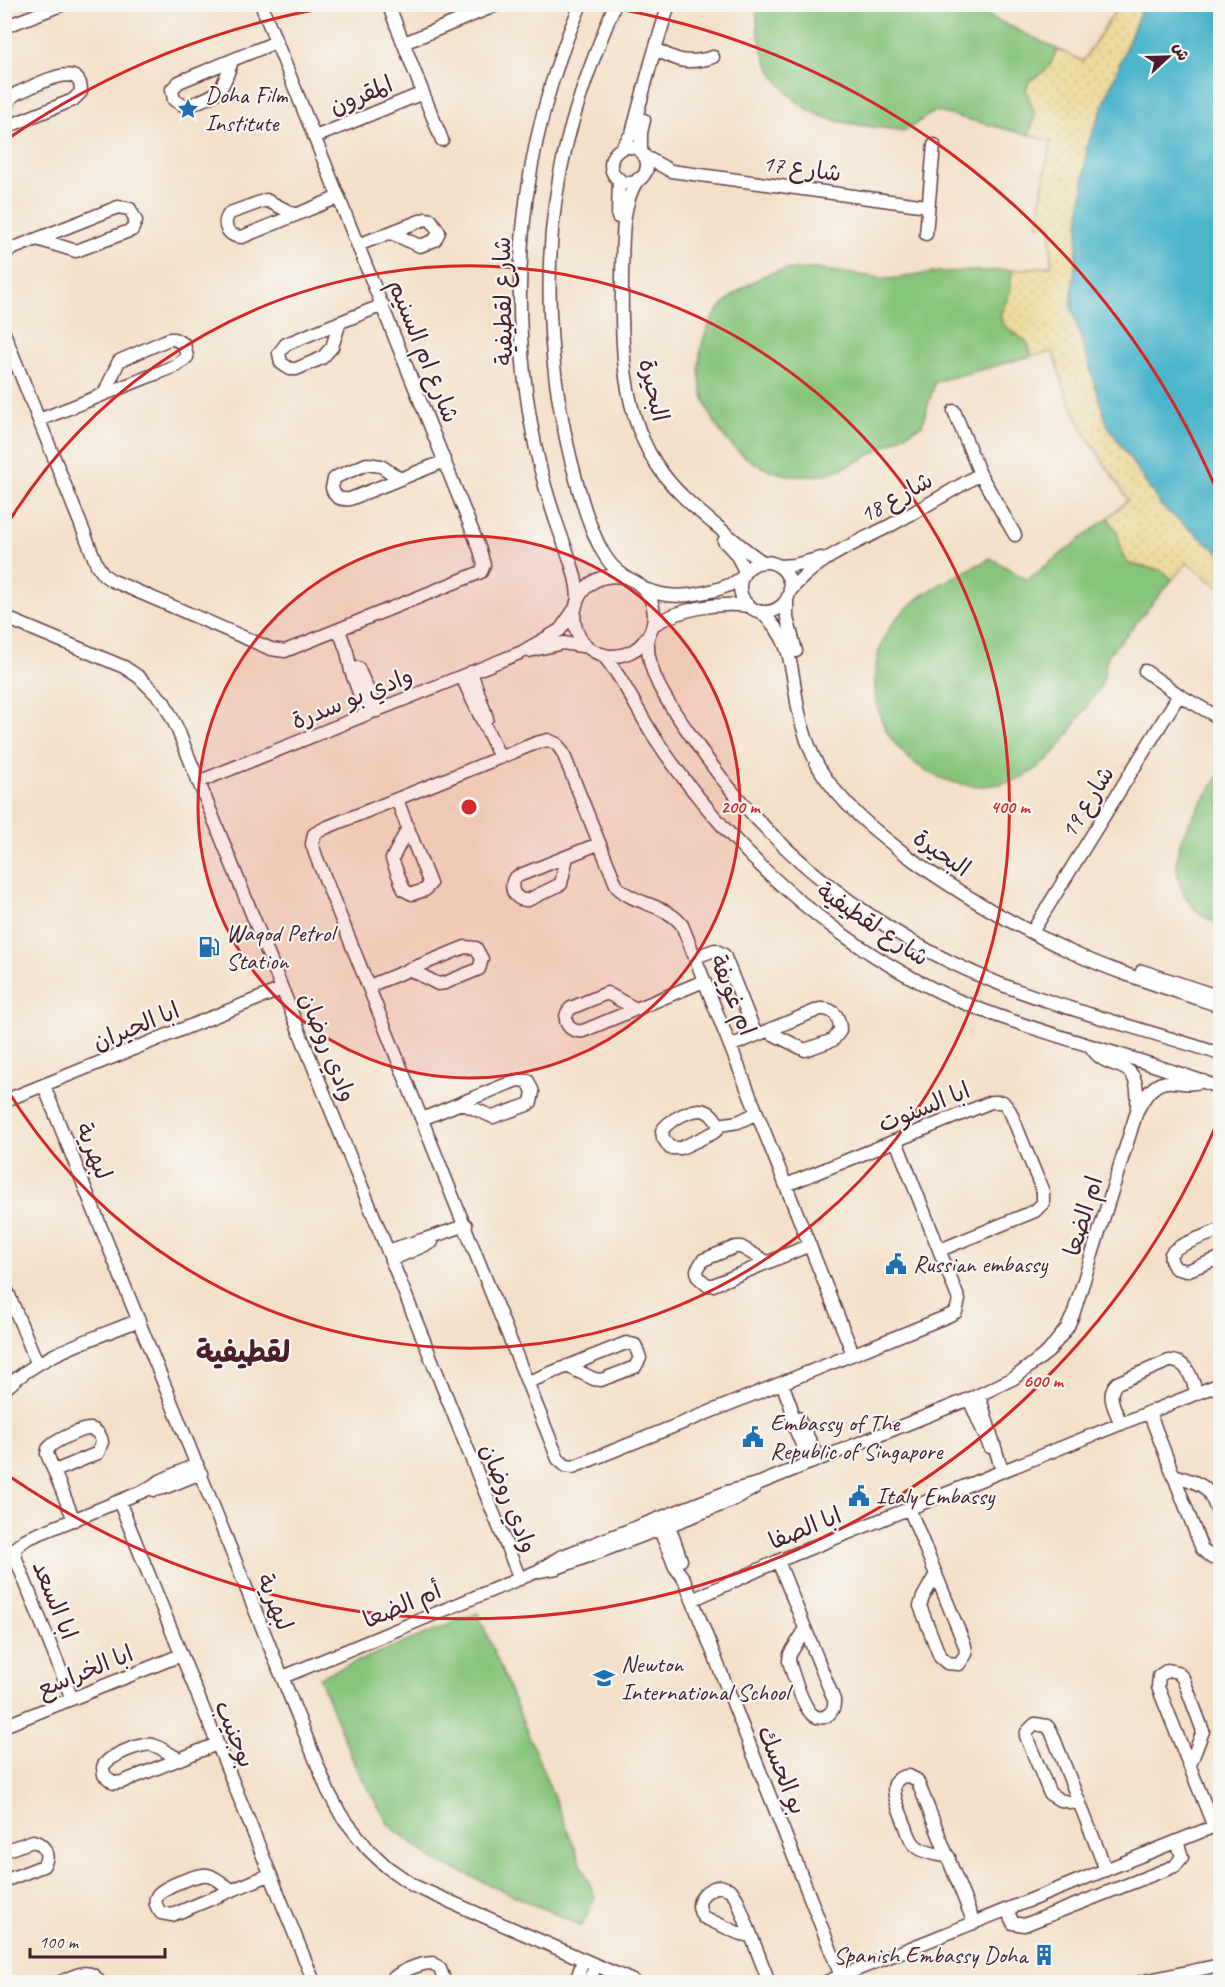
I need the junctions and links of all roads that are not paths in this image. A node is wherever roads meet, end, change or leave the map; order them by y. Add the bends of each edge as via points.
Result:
1 (64, 4) edge
2 (261, 4) edge
3 (388, 4) edge
4 (499, 4) edge
5 (581, 4) edge
6 (615, 4) edge
7 (669, 4) edge
8 (677, 4) edge
9 (4, 27) edge
10 (276, 42) junction
11 (404, 42) junction
12 (659, 51) junction
13 (713, 57) dead end
14 (232, 61) junction
15 (423, 93) junction
16 (4, 112) edge
17 (4, 128) edge
18 (315, 137) junction
19 (442, 140) dead end
20 (934, 145) dead end
21 (621, 149) junction
22 (643, 154) junction
23 (671, 171) junction
24 (640, 178) junction
25 (618, 179) junction
26 (339, 197) junction
27 (927, 206) junction
28 (296, 214) junction
29 (391, 233) dead end
30 (926, 234) dead end
31 (37, 239) junction
32 (358, 245) junction
33 (4, 252) edge
34 (618, 278) junction
35 (383, 305) junction
36 (340, 322) junction
37 (4, 333) edge
38 (104, 394) junction
39 (954, 411) dead end
40 (39, 420) junction
41 (445, 461) junction
42 (981, 474) junction
43 (400, 479) junction
44 (693, 511) junction
45 (1015, 535) dead end
46 (831, 555) junction
47 (763, 562) junction
48 (779, 566) junction
49 (743, 574) junction
50 (624, 577) junction
51 (644, 589) junction
52 (721, 589) junction
53 (689, 594) junction
54 (789, 595) junction
55 (576, 604) junction
56 (723, 605) junction
57 (748, 606) junction
58 (692, 610) junction
59 (762, 613) junction
60 (4, 617) edge
61 (653, 625) junction
62 (339, 630) junction
63 (648, 638) junction
64 (589, 647) junction
65 (522, 652) junction
66 (602, 654) junction
67 (1144, 671) dead end
68 (466, 674) junction
69 (1179, 694) junction
70 (372, 713) junction
71 (804, 716) junction
72 (1216, 716) dead end
73 (500, 758) junction
74 (198, 782) junction
75 (397, 800) junction
76 (408, 828) junction
77 (598, 844) junction
78 (567, 857) junction
79 (1034, 929) junction
80 (695, 957) junction
81 (409, 969) junction
82 (705, 981) junction
83 (369, 986) junction
84 (282, 989) junction
85 (1190, 992) junction
86 (1221, 997) edge
87 (1221, 1006) edge
88 (636, 1009) junction
89 (762, 1033) junction
90 (730, 1046) junction
91 (1090, 1046) junction
92 (1221, 1054) edge
93 (1203, 1081) junction
94 (44, 1086) junction
95 (1221, 1088) edge
96 (4, 1101) edge
97 (461, 1103) junction
98 (1137, 1111) junction
99 (758, 1113) junction
100 (422, 1119) junction
101 (719, 1125) dead end
102 (896, 1141) junction
103 (786, 1185) junction
104 (466, 1225) junction
105 (1221, 1230) edge
106 (810, 1245) junction
107 (940, 1250) junction
108 (390, 1256) junction
109 (1221, 1258) edge
110 (767, 1262) junction
111 (4, 1283) edge
112 (139, 1320) junction
113 (854, 1354) junction
114 (38, 1363) junction
115 (567, 1366) junction
116 (528, 1382) junction
117 (782, 1383) junction
118 (1221, 1384) edge
119 (4, 1390) edge
120 (1197, 1393) junction
121 (974, 1397) junction
122 (1149, 1413) junction
123 (1121, 1424) junction
124 (815, 1461) junction
125 (199, 1469) junction
126 (55, 1471) dead end
127 (1002, 1471) junction
128 (1174, 1475) junction
129 (119, 1502) junction
130 (909, 1509) junction
131 (1221, 1518) edge
132 (74, 1520) junction
133 (663, 1523) junction
134 (1221, 1558) edge
135 (778, 1561) junction
136 (936, 1574) junction
137 (520, 1579) junction
138 (693, 1600) junction
139 (805, 1630) junction
140 (181, 1655) junction
141 (283, 1677) junction
142 (72, 1699) junction
143 (4, 1726) edge
144 (217, 1744) junction
145 (179, 1759) junction
146 (1190, 1765) junction
147 (1079, 1804) junction
148 (1217, 1825) edge
149 (1177, 1841) junction
150 (4, 1851) edge
151 (949, 1857) junction
152 (1106, 1870) junction
153 (269, 1875) junction
154 (4, 1881) edge
155 (232, 1890) junction
156 (1007, 1910) junction
157 (974, 1923) junction
158 (750, 1936) junction
159 (583, 1960) junction
160 (1221, 1965) edge
161 (596, 1966) junction
162 (841, 1976) junction
163 (60, 1983) edge
164 (99, 1983) edge
165 (314, 1983) edge
166 (390, 1983) edge
167 (445, 1983) edge
168 (576, 1983) edge
169 (588, 1983) edge
170 (634, 1983) edge
171 (769, 1983) edge
172 (825, 1983) edge
173 (1140, 1983) edge

1 - 9 street
2 - 10 street, شارع ام السنيم
3 - 11 street, المقرون
4 - 11 street
5 - 55 street, شارع لقطيفية via 549,88 530,168 519,300 526,391 537,456 576,578
6 - 50 street, شارع لقطيفية via 591,63 565,149 552,244 550,309 555,376 578,486 597,541
7 - 12 street
8 - 12 street
10 - 14 street
10 - 18 street, شارع ام السنيم
11 - 15 street, المقرون
12 - 13 street via 686,63
12 - 21 street via 633,133
12 - 22 street via 641,133
14 - 14 street via 218,93 188,106 174,100 172,89 179,82
15 - 18 street, المقرون
15 - 19 street, المقرون
16 - 17 street via 17,93 66,74 78,79 81,92 73,100
18 - 26 street, شارع ام السنيم
20 - 27 street
21 - 22 street via 629,147
21 - 25 street via 611,163
22 - 23 street, شارع 17
22 - 24 street via 646,169
23 - 24 street, شارع 17
23 - 27 street, شارع 17
24 - 25 street via 630,182
24 - 34 street, البحيرة via 628,201
25 - 34 street, البحيرة
26 - 28 street
26 - 32 street, شارع ام السنيم
27 - 30 street
28 - 28 street via 266,200 230,213 226,224 230,234 242,237
29 - 32 street
31 - 31 street via 76,251 128,232 136,221 130,209 118,207
31 - 33 street
32 - 35 street, شارع ام السنيم
34 - 44 street, البحيرة via 628,406 656,464
35 - 36 street
35 - 41 street, شارع ام السنيم
36 - 36 street via 332,347 322,358 296,369 281,363 279,353 286,344
37 - 40 street, شارع ام السنيم
38 - 38 street via 115,367 125,357 169,339 184,344 184,362
38 - 40 street
39 - 42 street
40 - 62 street, شارع ام السنيم via 97,565 111,580 278,651
41 - 43 street
41 - 62 street, شارع ام السنيم via 483,560 481,572
42 - 45 street
42 - 46 street, شارع 18
43 - 43 street via 381,466 367,464 338,476 332,488 337,497 350,500
44 - 47 street, البحيرة
44 - 49 street, البحيرة via 739,558
46 - 48 street, شارع 18
46 - 54 street, شارع 18 via 805,574
47 - 48 street
47 - 49 street
48 - 54 street via 787,574
49 - 52 street
49 - 57 street via 740,592
50 - 51 street
50 - 55 street via 610,575 597,579 586,586
51 - 53 street via 669,596
51 - 61 street via 654,610
52 - 53 street
52 - 56 street
53 - 58 street
54 - 59 street via 776,610
54 - 71 street, البحيرة via 787,618 799,664
55 - 64 street via 576,627
55 - 65 street, وادي بو سدرة via 560,630
56 - 57 street
56 - 58 street
57 - 59 street
58 - 61 street
59 - 71 street, البحيرة via 787,647
60 - 74 street, وادي روضان via 124,667 139,677 164,702
61 - 63 street
62 - 70 street via 358,668
63 - 66 street via 624,655
63 - 92 street, شارع لقطيفية via 647,654 656,680 710,763 783,845 853,904 911,942 1002,985
64 - 65 street, وادي بو سدرة via 563,643
64 - 66 street
65 - 68 street, وادي بو سدرة
66 - 91 street, شارع لقطيفية via 659,743 708,809 750,855 803,903 887,963 952,998
67 - 69 street
68 - 70 street, وادي بو سدرة
68 - 73 street
69 - 72 street
69 - 79 street, شارع 19
70 - 74 street, وادي بو سدرة
71 - 79 street, البحيرة via 825,762 867,818 922,862
73 - 75 street, ام غويفة
73 - 77 street, ام غويفة via 545,740 557,744
74 - 84 street, وادي روضان
75 - 76 street
75 - 83 street, ام غويفة via 319,830 312,841
76 - 76 street via 392,859 404,890 412,894 430,884
77 - 78 street
77 - 80 street, ام غويفة via 617,887 678,920
78 - 78 street via 561,884 528,900 517,897 512,888 514,879
79 - 85 street, البحيرة via 1112,964
80 - 82 street, ام غويفة
80 - 89 street via 715,950 724,955
81 - 81 street via 438,984 475,972 482,964 476,948 465,947
81 - 83 street
82 - 88 street
82 - 90 street, ام غويفة
83 - 100 street, ام غويفة
84 - 94 street, ابا الحيران
84 - 108 street, وادي روضان
85 - 86 street, البحيرة
85 - 87 street, البحيرة
88 - 88 street via 607,993 571,1008 566,1020 572,1030 583,1031
89 - 89 street via 805,1050 833,1040 840,1031 837,1015 826,1008
89 - 90 street
90 - 99 street, ام غويفة
91 - 93 street, شارع لقطيفية
91 - 98 street, ام الضعا via 1103,1059 1124,1067 1135,1077
93 - 95 street, شارع لقطيفية
93 - 98 street, ام الضعا via 1158,1085 1146,1095
94 - 96 street, ابا الحيران
94 - 112 street, لبهرية
97 - 97 street via 497,1117 527,1105 533,1092 528,1081 517,1080
97 - 100 street
98 - 121 street, ام الضعا via 1067,1328 1033,1366
99 - 101 street
99 - 103 street, ام غويفة
100 - 104 street, ام غويفة
102 - 103 street, ابا السنوت
102 - 107 street, ام غويفة
102 - 107 street, ابا السنوت via 991,1102 1003,1102 1010,1111 1042,1191 1043,1203 1038,1210
103 - 106 street, ام غويفة
104 - 108 street via 417,1250
104 - 116 street, ام غويفة
105 - 109 street via 1171,1254 1175,1268 1186,1271
106 - 110 street
106 - 113 street, ام غويفة
107 - 113 street, ام غويفة via 959,1300 956,1312
108 - 137 street, وادي روضان
110 - 110 street via 735,1247 703,1260 698,1277 707,1285
111 - 114 street
112 - 114 street
112 - 125 street, لبهرية
113 - 117 street, ام غويفة
114 - 119 street
115 - 115 street via 601,1380 634,1367 640,1358 635,1345 626,1343
115 - 116 street
116 - 117 street, ام غويفة via 558,1459 570,1467
117 - 124 street
118 - 120 street, ابا الصفا
120 - 122 street, ابا الصفا
120 - 123 street via 1183,1364 1169,1361 1113,1387 1111,1398
121 - 124 street, أم الضعا
121 - 127 street via 983,1434
122 - 123 street, ابا الصفا
122 - 128 street
123 - 127 street, ابا الصفا
124 - 133 street, أم الضعا via 760,1483 731,1501
125 - 129 street, ابا السعد via 160,1481
125 - 141 street, لبهرية
126 - 132 street
127 - 130 street, ابا الصفا
128 - 131 street via 1205,1486
128 - 134 street via 1202,1549 1212,1558
129 - 132 street, ابا السعد
129 - 140 street, بوجنيب
130 - 135 street, ابا الصفا
130 - 136 street
132 - 142 street, ابا السعد via 15,1548
133 - 137 street, أم الضعا via 557,1568
133 - 138 street, بو الحسك
135 - 138 street, ابا الصفا
135 - 139 street
136 - 136 street via 920,1606 940,1657 947,1663 958,1664 966,1654 965,1646
137 - 141 street, أم الضعا
138 - 162 street, بو الحسك
139 - 139 street via 789,1661 809,1711 823,1718 833,1712 834,1700
140 - 142 street, ابا الخراسع
140 - 144 street, بوجنيب
141 - 159 street, لبهرية via 328,1791 341,1815 374,1855 425,1892
142 - 143 street, ابا الخراسع
144 - 145 street
144 - 153 street, بوجنيب
145 - 145 street via 151,1744 144,1745 110,1758 103,1767 104,1775 114,1783 122,1782
146 - 146 street via 1201,1741 1202,1728 1183,1678 1168,1670 1159,1676 1158,1687
146 - 148 street
147 - 147 street via 1054,1797 1047,1790 1026,1736 1035,1724 1052,1731
147 - 152 street
148 - 149 street
149 - 152 street
149 - 156 street via 1182,1857 1175,1866 1024,1925 1016,1925
150 - 154 street via 33,1841 44,1847 46,1853 43,1866
151 - 151 street via 924,1851 913,1842 894,1796 894,1784 899,1778 909,1776 917,1780
151 - 157 street
152 - 156 street
153 - 155 street
153 - 165 street, بوجنيب
155 - 155 street via 210,1876 199,1875 162,1889 155,1901 161,1913 172,1915
156 - 157 street
157 - 162 street
158 - 158 street via 702,1917 699,1908 704,1892 720,1886 731,1890
158 - 171 street
159 - 161 street, لبهرية
159 - 168 street
160 - 173 street
161 - 169 street
161 - 170 street, لبهرية
162 - 172 street
163 - 164 street via 86,1972
166 - 167 street via 395,1976 427,1963 437,1965

